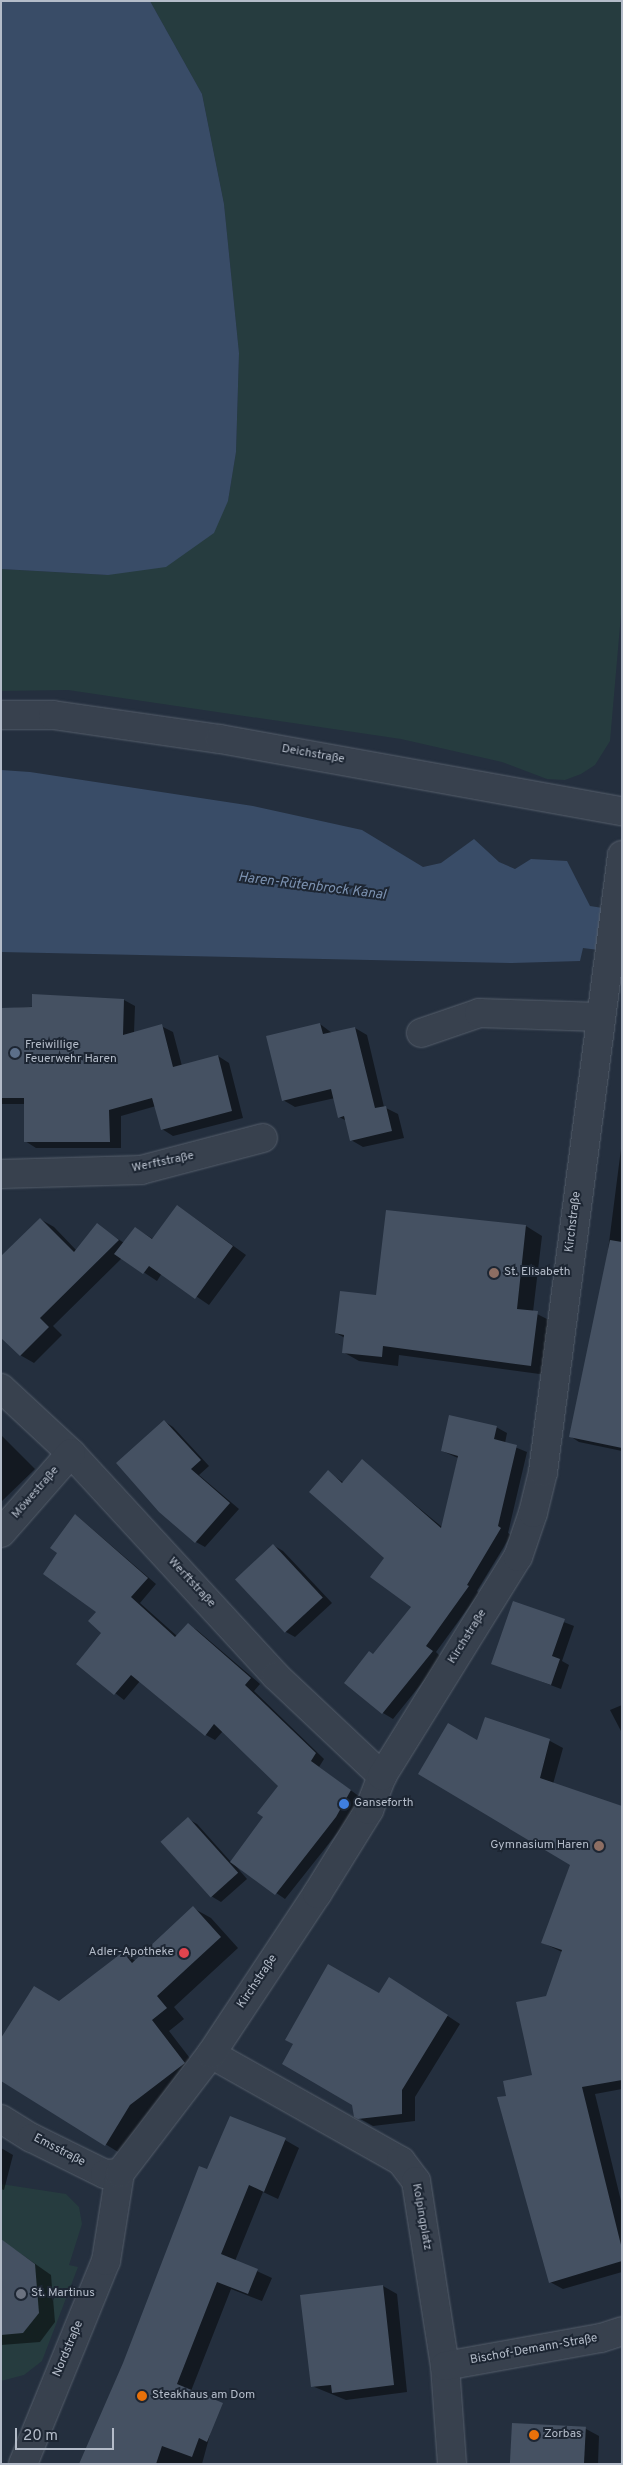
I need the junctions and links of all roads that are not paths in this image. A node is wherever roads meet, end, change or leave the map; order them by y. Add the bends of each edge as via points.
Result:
1 (1, 715) edge
2 (622, 811) edge
3 (622, 855) edge
4 (600, 1017) junction
5 (421, 1033) dead end
6 (263, 1138) dead end
7 (1, 1174) edge
8 (1, 1388) edge
9 (71, 1453) junction
10 (1, 1534) edge
11 (382, 1776) junction
12 (211, 2054) junction
13 (1, 2119) edge
14 (120, 2173) junction
15 (622, 2331) edge
16 (445, 2366) junction
17 (23, 2464) edge
18 (452, 2464) edge

1 - 2 street, Deichstraße via 53,715 220,739
3 - 4 street, Kirchstraße via 609,971
4 - 5 street via 479,1013
4 - 11 street, Kirchstraße via 542,1472 533,1513 518,1557
6 - 7 street, Werftstraße via 141,1170
8 - 9 street, Werftstraße
9 - 10 street, Möwestraße
9 - 11 street, Werftstraße via 276,1676
11 - 12 street, Kirchstraße via 369,1810
12 - 14 street, Kirchstraße
12 - 16 street, Kolpingplatz via 401,2161 416,2181
13 - 14 street, Emsstraße via 105,2174
14 - 17 street, Nordstraße via 106,2261
15 - 16 street, Bischof-Demann-Straße via 600,2338
16 - 18 street, Kolpingplatz

